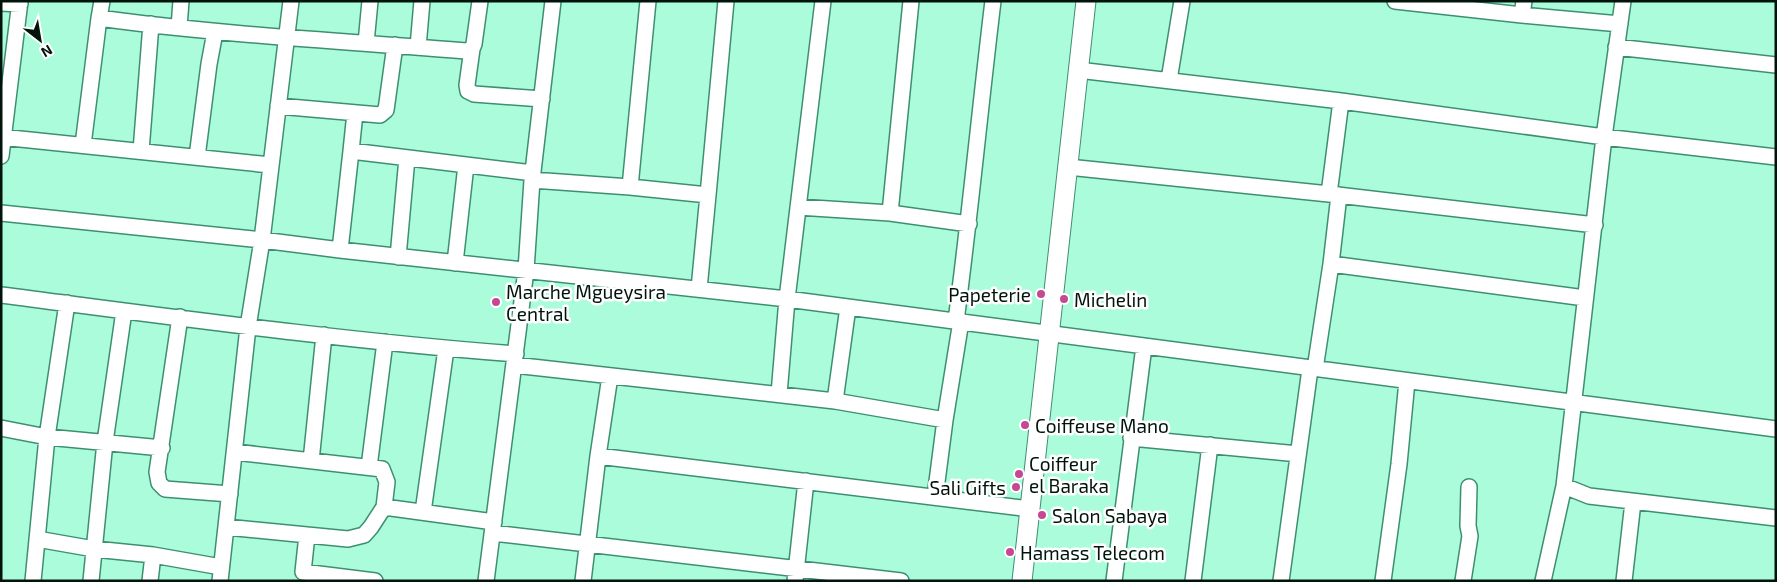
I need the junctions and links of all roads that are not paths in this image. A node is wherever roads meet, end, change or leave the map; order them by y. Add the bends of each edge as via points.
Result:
1 (102, 1) edge
2 (181, 1) edge
3 (291, 1) edge
4 (370, 1) edge
5 (422, 1) edge
6 (480, 1) edge
7 (553, 1) edge
8 (648, 1) edge
9 (726, 1) edge
10 (823, 1) edge
11 (911, 1) edge
12 (993, 1) edge
13 (1086, 1) edge
14 (1182, 1) edge
15 (1395, 1) edge
16 (1623, 1) edge
17 (1, 3) edge
18 (20, 3) edge
19 (1523, 8) edge
20 (99, 18) junction
21 (152, 24) junction
22 (1620, 24) junction
23 (179, 27) junction
24 (215, 32) junction
25 (286, 37) junction
26 (366, 43) junction
27 (396, 45) junction
28 (418, 47) junction
29 (1616, 47) junction
30 (472, 49) junction
31 (1776, 65) edge
32 (1078, 70) junction
33 (1169, 80) junction
34 (542, 99) junction
35 (1341, 101) junction
36 (278, 106) junction
37 (355, 113) junction
38 (2, 137) edge
39 (1604, 137) junction
40 (83, 145) junction
41 (140, 151) junction
42 (351, 151) junction
43 (1, 156) edge
44 (197, 157) junction
45 (1776, 157) edge
46 (408, 158) junction
47 (270, 165) junction
48 (466, 165) junction
49 (1068, 167) junction
50 (533, 176) junction
51 (630, 187) junction
52 (708, 195) junction
53 (1334, 195) junction
54 (798, 207) junction
55 (1, 213) edge
56 (890, 213) junction
57 (969, 224) junction
58 (1595, 224) junction
59 (262, 240) junction
60 (340, 250) junction
61 (398, 256) junction
62 (454, 262) junction
63 (1331, 264) junction
64 (526, 270) junction
65 (700, 289) junction
66 (1, 295) edge
67 (1585, 298) junction
68 (787, 299) junction
69 (66, 303) junction
70 (848, 307) junction
71 (124, 311) junction
72 (180, 318) junction
73 (958, 321) junction
74 (248, 327) junction
75 (1051, 333) junction
76 (324, 335) junction
77 (385, 342) junction
78 (1144, 346) junction
79 (446, 349) junction
80 (515, 360) junction
81 (1312, 369) junction
82 (610, 376) junction
83 (1407, 381) junction
84 (779, 394) junction
85 (835, 401) junction
86 (1573, 403) junction
87 (944, 420) junction
88 (1, 428) edge
89 (1776, 429) edge
90 (47, 437) junction
91 (1132, 438) junction
92 (105, 442) junction
93 (1210, 445) junction
94 (162, 448) junction
95 (235, 452) junction
96 (1298, 454) junction
97 (598, 456) junction
98 (311, 461) junction
99 (370, 467) junction
100 (806, 481) junction
101 (1564, 486) junction
102 (1469, 487) dead end
103 (230, 494) junction
104 (935, 497) junction
105 (1633, 502) junction
106 (384, 507) junction
107 (1030, 509) junction
108 (423, 512) junction
109 (1776, 518) edge
110 (226, 527) junction
111 (493, 528) junction
112 (307, 535) junction
113 (37, 539) junction
114 (587, 544) junction
115 (94, 549) junction
116 (153, 554) junction
117 (221, 574) edge
118 (795, 575) edge
119 (303, 576) edge
120 (1628, 580) edge
121 (33, 581) edge
122 (91, 581) edge
123 (150, 581) edge
124 (375, 581) edge
125 (486, 581) edge
126 (583, 581) edge
127 (901, 581) edge
128 (1022, 581) edge
129 (1114, 581) edge
130 (1194, 581) edge
131 (1281, 581) edge
132 (1383, 581) edge
133 (1463, 581) edge
134 (1543, 581) edge

1 - 20 street
2 - 23 street
3 - 25 street
4 - 26 street
5 - 28 street
6 - 30 street
7 - 34 street
8 - 51 street
9 - 52 street
10 - 54 street
11 - 56 street
12 - 57 street
13 - 32 street
14 - 33 street
15 - 19 street
16 - 22 street
17 - 18 street
18 - 38 street
19 - 22 street
20 - 21 street
20 - 40 street
21 - 23 street
21 - 41 street
22 - 29 street
23 - 24 street
24 - 25 street
24 - 44 street
25 - 26 street
25 - 36 street
26 - 27 street
27 - 28 street
27 - 37 street via 386,110 380,115
28 - 30 street
29 - 31 street
29 - 39 street
30 - 34 street via 466,85 468,91
32 - 33 street
32 - 49 street
33 - 35 street
34 - 50 street
35 - 39 street
35 - 53 street
36 - 37 street
36 - 47 street
37 - 42 street
38 - 40 street
38 - 43 street
39 - 45 street
39 - 58 street
40 - 41 street
41 - 44 street
42 - 46 street
42 - 60 street
44 - 47 street
46 - 48 street
46 - 61 street
47 - 59 street
48 - 50 street
48 - 62 street
49 - 53 street
49 - 75 street
50 - 51 street
50 - 64 street
51 - 52 street
52 - 65 street
53 - 58 street
53 - 63 street
54 - 56 street
54 - 68 street
55 - 59 street
56 - 57 street
57 - 73 street
58 - 67 street
59 - 60 street
59 - 74 street
60 - 61 street
61 - 62 street
62 - 64 street
63 - 67 street
63 - 81 street
64 - 65 street
64 - 80 street
65 - 68 street
66 - 69 street
67 - 86 street
68 - 70 street
68 - 84 street
69 - 71 street
69 - 90 street
70 - 73 street
70 - 85 street
71 - 72 street
71 - 92 street
72 - 74 street
72 - 94 street
73 - 75 street
73 - 87 street
74 - 76 street
74 - 95 street
75 - 78 street
75 - 107 street
76 - 77 street
76 - 98 street
77 - 79 street
77 - 99 street
78 - 81 street
78 - 91 street
79 - 80 street
79 - 108 street
80 - 82 street
80 - 111 street
81 - 83 street
81 - 96 street
82 - 84 street
82 - 97 street
83 - 86 street
83 - 132 street
84 - 85 street
85 - 87 street
86 - 89 street
86 - 101 street
87 - 104 street
88 - 90 street
90 - 92 street
90 - 113 street
91 - 93 street
91 - 129 street
92 - 94 street
92 - 115 street
93 - 96 street
93 - 130 street
94 - 103 street via 158,472 165,489
95 - 98 street
95 - 103 street
96 - 131 street
97 - 100 street
97 - 114 street
98 - 99 street
99 - 106 street via 382,469 385,475
100 - 104 street
100 - 118 street
101 - 105 street via 1589,496
101 - 134 street
102 - 133 street via 1470,536
103 - 110 street
104 - 107 street
105 - 109 street
105 - 120 street
106 - 108 street
106 - 112 street via 364,535 348,539
107 - 128 street
108 - 111 street
110 - 112 street
110 - 117 street
111 - 114 street
111 - 125 street
112 - 119 street
113 - 115 street
113 - 121 street
114 - 118 street
114 - 126 street
115 - 116 street
115 - 122 street
116 - 117 street
116 - 123 street
118 - 127 street
119 - 124 street

